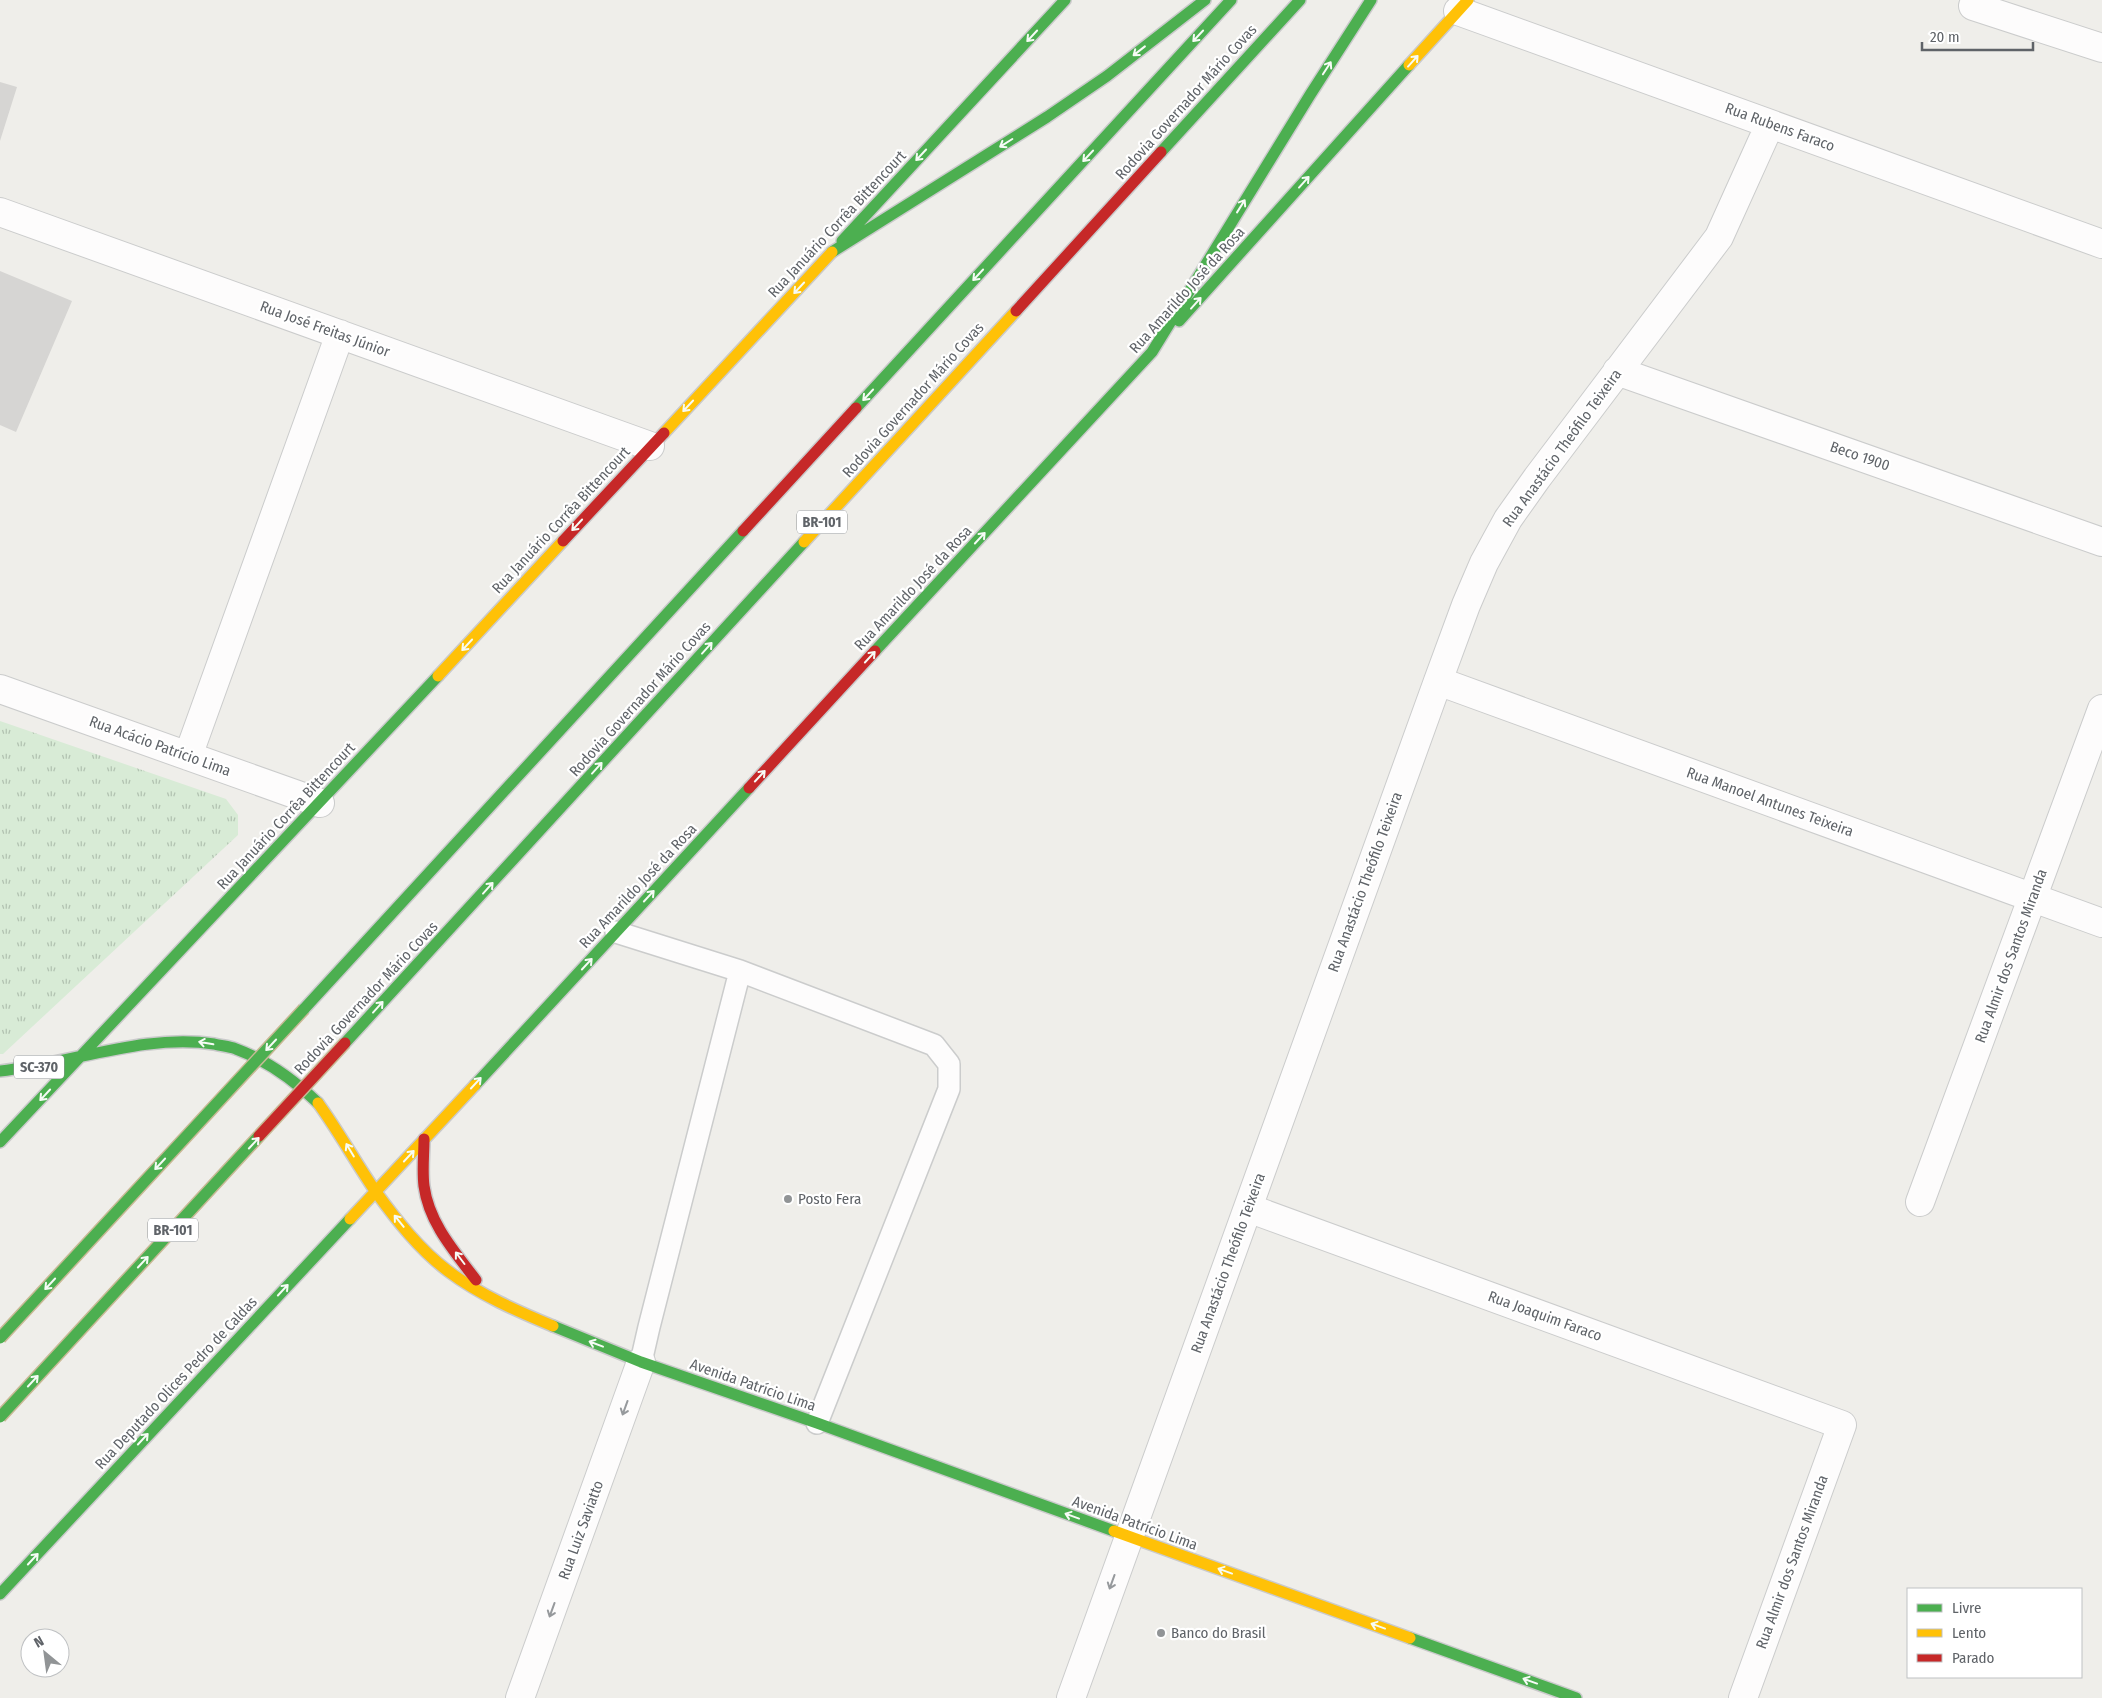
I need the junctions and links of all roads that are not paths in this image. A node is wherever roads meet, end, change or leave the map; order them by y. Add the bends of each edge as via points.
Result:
1 (1065, 0) edge
2 (1206, 0) edge
3 (1231, 0) edge
4 (1300, 0) edge
5 (1371, 0) edge
6 (1463, 6) edge
7 (1973, 6) dead end
8 (2102, 48) edge
9 (1770, 124) junction
10 (0, 212) edge
11 (2102, 244) edge
12 (832, 252) junction
13 (340, 334) junction
14 (1152, 352) junction
15 (1617, 371) junction
16 (650, 446) junction
17 (2102, 542) edge
18 (1438, 680) junction
19 (0, 689) edge
20 (2102, 709) edge
21 (188, 756) junction
22 (320, 803) junction
23 (2032, 898) junction
24 (2102, 923) edge
25 (616, 932) junction
26 (740, 971) junction
27 (78, 1059) junction
28 (0, 1071) edge
29 (424, 1139) junction
30 (0, 1142) edge
31 (376, 1192) junction
32 (1920, 1202) dead end
33 (1248, 1208) junction
34 (489, 1297) junction
35 (0, 1338) edge
36 (642, 1362) junction
37 (0, 1417) edge
38 (817, 1423) junction
39 (1842, 1425) joint
40 (1129, 1536) junction
41 (0, 1594) edge
42 (520, 1698) edge
43 (1071, 1698) edge
44 (1576, 1698) edge
45 (1743, 1698) edge

1 -> 12 main road, Rua Januário Corrêa Bittencourt
2 -> 12 main road via 1107,76 1047,117
3 -> 35 main road, bridge
37 -> 4 main road, Rodovia Governador Mário Covas / BR-101, bridge
14 -> 5 main road
6 - 9 street, Rua Rubens Faraco
14 -> 6 main road, Rua Amarildo José da Rosa
7 - 8 street
9 - 11 street, Rua Rubens Faraco
9 - 15 street, Rua Anastácio Theófilo Teixeira via 1719,237
10 - 13 street, Rua José Freitas Júnior
12 -> 16 main road, Rua Januário Corrêa Bittencourt
13 - 16 street, Rua José Freitas Júnior
13 - 21 street
25 -> 14 main road, Rua Amarildo José da Rosa
15 - 17 street, Beco 1900
15 - 18 street, Rua Anastácio Theófilo Teixeira via 1508,519 1484,563
16 -> 22 main road, Rua Januário Corrêa Bittencourt
18 - 23 street, Rua Manoel Antunes Teixeira
18 - 33 street, Rua Anastácio Theófilo Teixeira
19 - 21 street, Rua Acácio Patrício Lima
20 - 23 street, Rua Almir dos Santos Miranda
21 - 22 street, Rua Acácio Patrício Lima
22 - 27 main road, Rua Januário Corrêa Bittencourt
23 - 24 street, Rua Manoel Antunes Teixeira
23 - 32 street, Rua Almir dos Santos Miranda
25 - 26 lane
29 -> 25 main road, Rua Amarildo José da Rosa
26 - 36 lane
26 - 38 lane via 934,1044 949,1064 949,1089
27 - 28 main road, Avenida Patrício Lima / SC-370
27 -> 30 main road, Rua Januário Corrêa Bittencourt
31 -> 27 main road, Avenida Patrício Lima via 317,1102 283,1073 235,1048 193,1041 152,1043
31 -> 29 main road, Rua Amarildo José da Rosa
34 -> 29 main road via 444,1237 429,1210 424,1186
34 -> 31 main road, Avenida Patrício Lima via 448,1270 415,1241
41 -> 31 main road, Rua Deputado Olices Pedro de Caldas
33 - 39 street, Rua Joaquim Faraco
33 - 40 street, Rua Anastácio Theófilo Teixeira
36 -> 34 main road, Avenida Patrício Lima via 572,1335
36 - 38 main road, Avenida Patrício Lima
36 -> 42 street, Rua Luiz Saviatto
40 -> 38 main road, Avenida Patrício Lima
39 - 45 street, Rua Almir dos Santos Miranda
40 -> 43 street, Rua Anastácio Theófilo Teixeira
44 -> 40 main road, Avenida Patrício Lima

